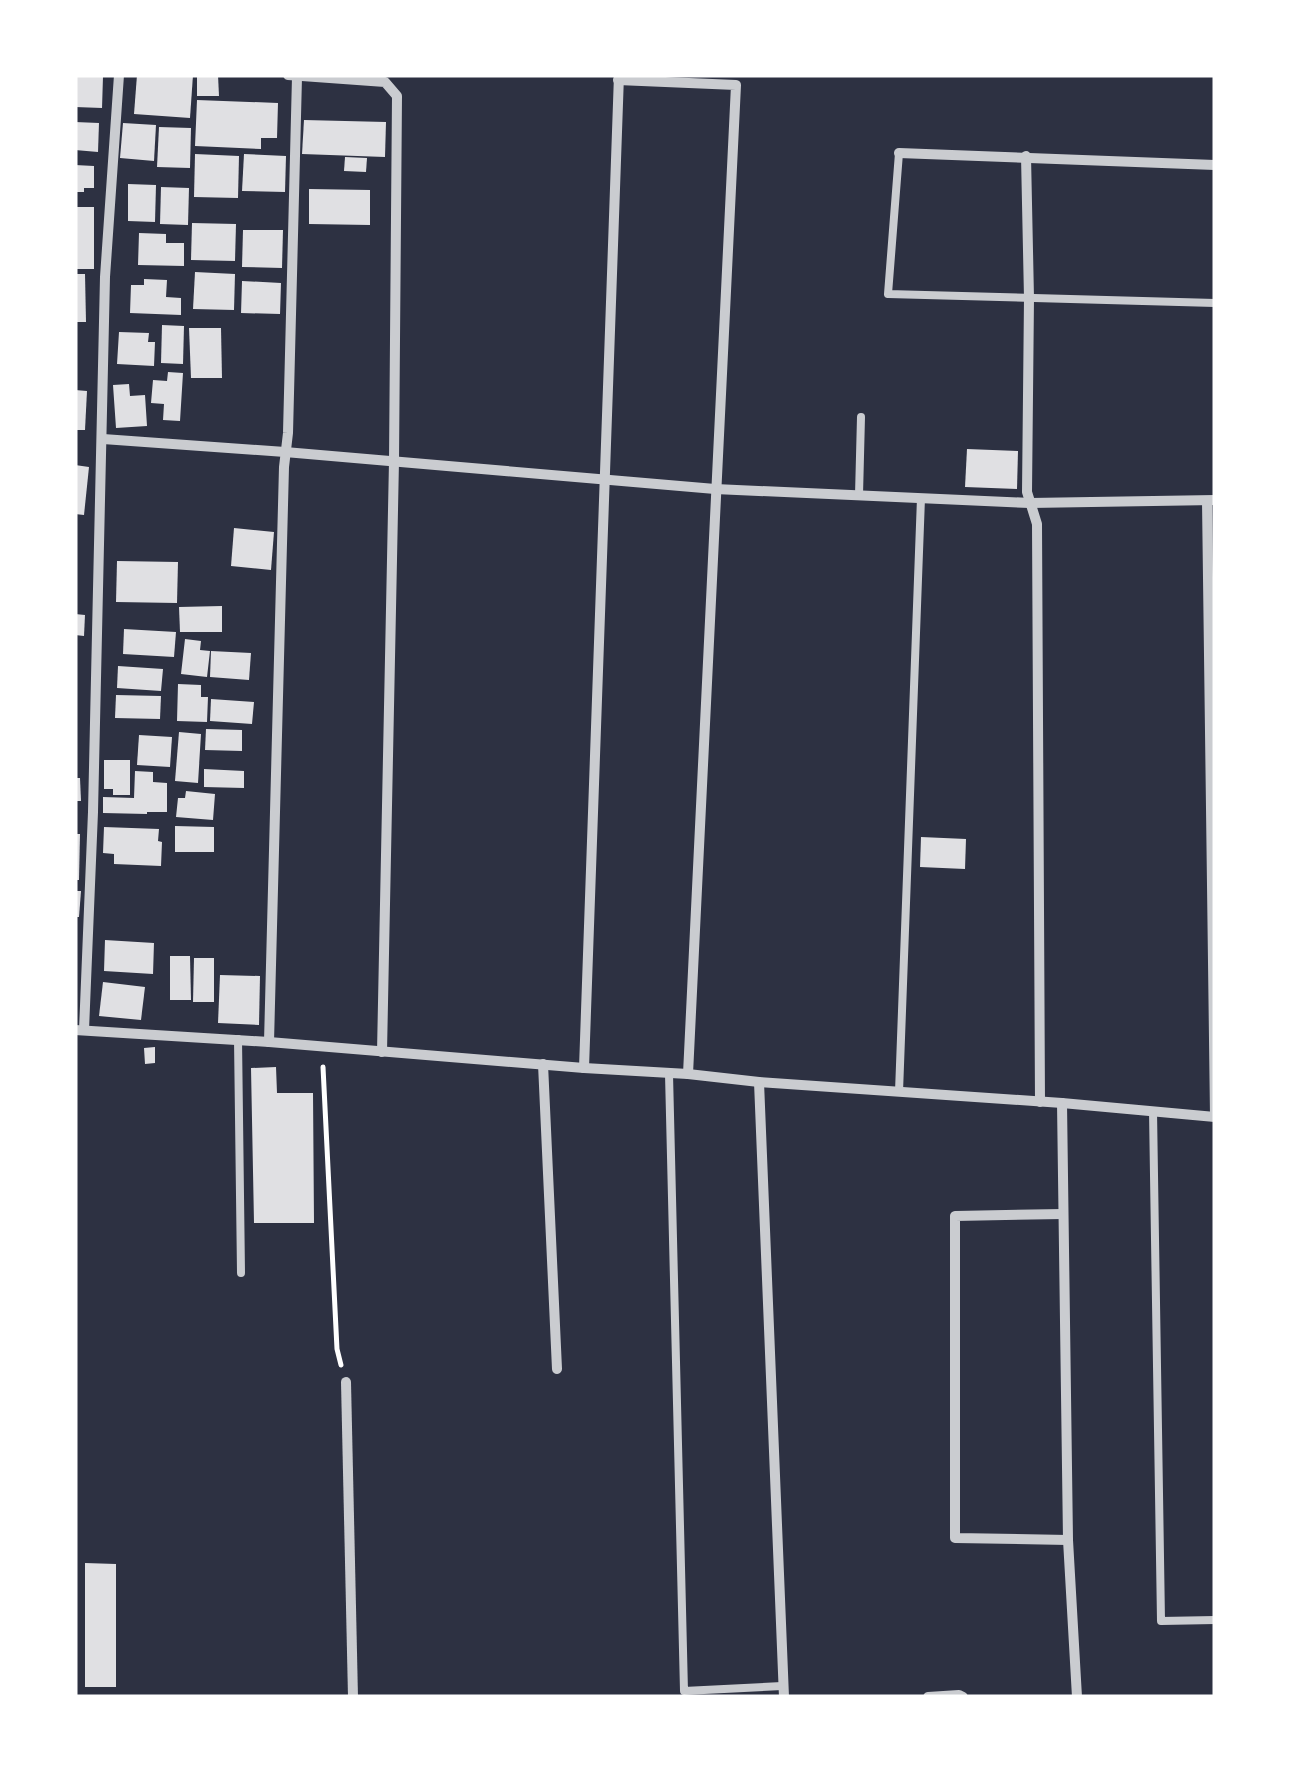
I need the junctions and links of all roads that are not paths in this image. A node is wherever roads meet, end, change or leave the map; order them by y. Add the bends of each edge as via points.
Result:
1 (120, 75) edge
2 (293, 76) edge
3 (619, 78) edge
4 (899, 152) joint
5 (1026, 156) junction
6 (1215, 165) edge
7 (1030, 298) junction
8 (1215, 303) edge
9 (861, 417) dead end
10 (102, 439) junction
11 (285, 452) junction
12 (394, 461) junction
13 (604, 478) junction
14 (714, 489) junction
15 (858, 495) junction
16 (920, 498) junction
17 (1211, 500) edge
18 (1030, 503) junction
19 (79, 1030) edge
20 (238, 1039) junction
21 (269, 1042) junction
22 (382, 1052) junction
23 (543, 1064) junction
24 (584, 1068) junction
25 (669, 1074) junction
26 (688, 1074) junction
27 (759, 1082) junction
28 (899, 1092) junction
29 (1040, 1102) junction
30 (1062, 1103) junction
31 (1152, 1111) junction
32 (1215, 1116) edge
33 (1063, 1214) junction
34 (241, 1273) dead end
35 (557, 1369) dead end
36 (346, 1382) road end
37 (1068, 1540) junction
38 (1215, 1620) edge
39 (783, 1691) edge
40 (353, 1697) edge
41 (928, 1697) edge
42 (963, 1697) edge
43 (1077, 1697) edge

1 - 10 street via 105,276
2 - 11 street
2 - 12 street via 385,82 397,96
3 - 13 street
3 - 14 street via 736,85
4 - 5 street
4 - 7 lane via 888,294
5 - 6 street
5 - 7 street
7 - 8 lane
7 - 18 street
9 - 15 lane
10 - 11 street
10 - 19 street
11 - 12 street
11 - 21 street
12 - 13 street
12 - 22 street
13 - 14 street
13 - 24 street
14 - 15 street
14 - 26 street
15 - 16 street
16 - 18 street
16 - 28 lane
17 - 18 street
17 - 32 street
18 - 29 street via 1037,524
19 - 20 street
20 - 21 street
20 - 34 lane
21 - 22 street
22 - 23 street
23 - 24 street
23 - 35 street
24 - 25 street
25 - 26 street
25 - 39 lane via 684,1690
26 - 27 street
27 - 28 street
27 - 39 street
28 - 29 street
29 - 30 street
30 - 31 street
30 - 33 street
31 - 32 street
31 - 38 lane via 1161,1620
33 - 37 street
33 - 37 street via 955,1216 955,1538
36 - 40 street
37 - 43 street
41 - 42 street

